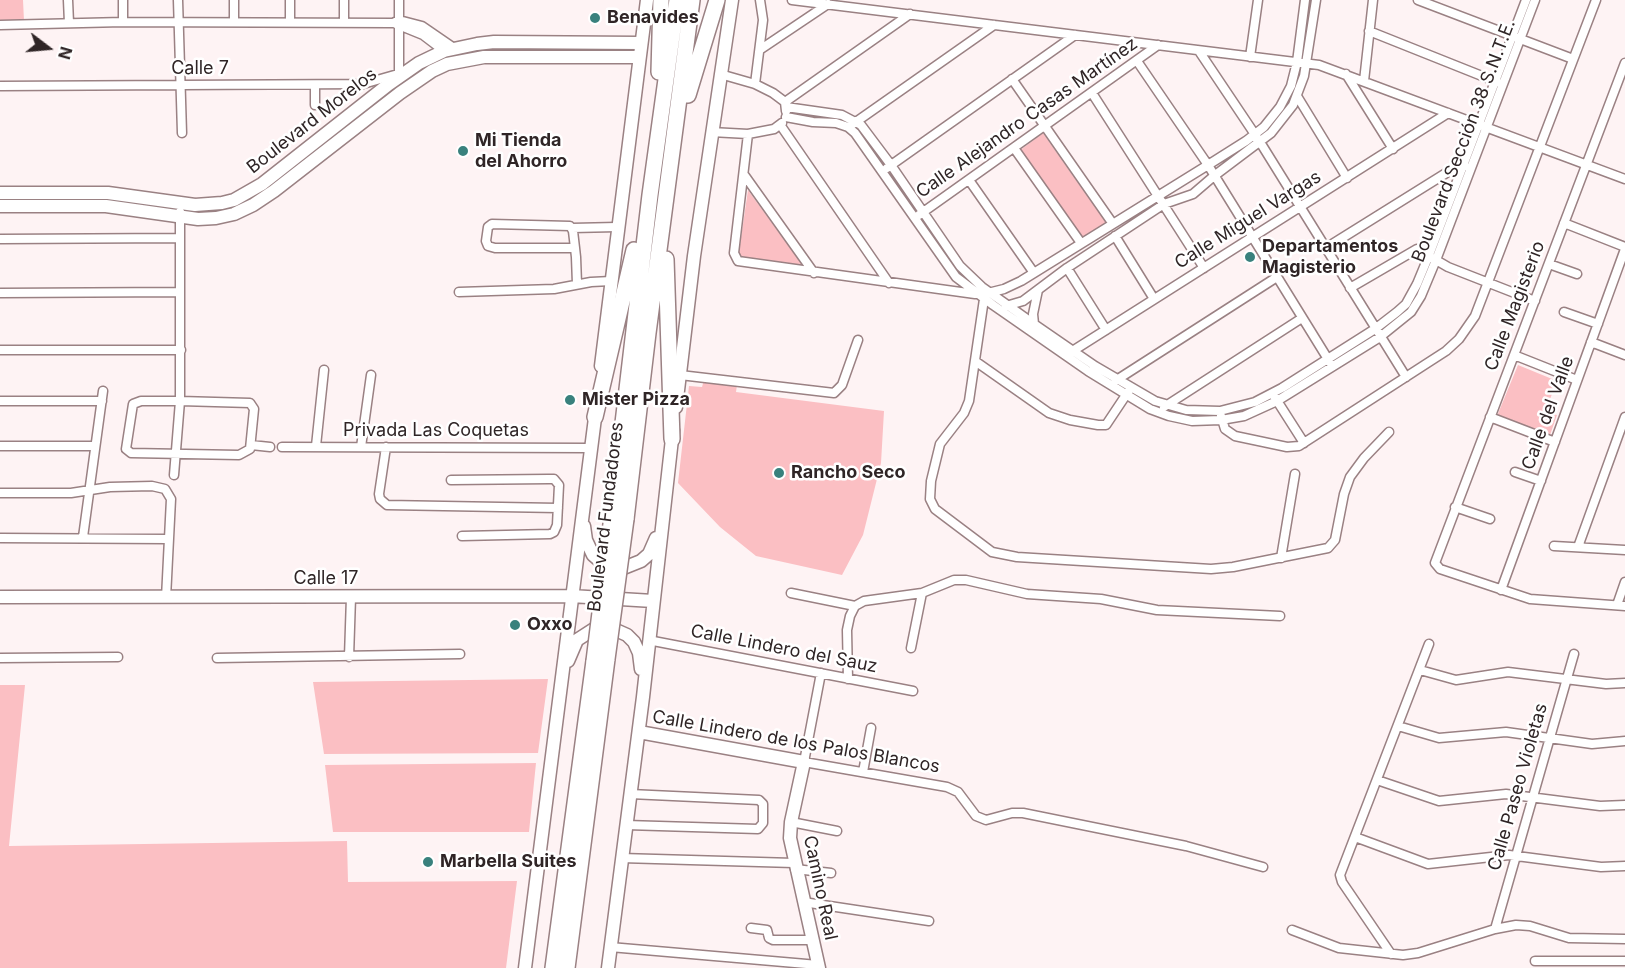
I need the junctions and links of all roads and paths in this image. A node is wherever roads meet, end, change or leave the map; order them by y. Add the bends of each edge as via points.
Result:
1 (68, 0) edge
2 (123, 0) edge
3 (178, 0) edge
4 (234, 0) edge
5 (290, 0) edge
6 (344, 0) edge
7 (399, 0) edge
8 (647, 0) edge
9 (661, 0) edge
10 (677, 0) edge
11 (692, 0) edge
12 (717, 0) edge
13 (732, 0) edge
14 (760, 0) edge
15 (792, 0) edge
16 (1258, 0) edge
17 (1305, 0) edge
18 (1316, 0) edge
19 (1373, 0) edge
20 (1418, 0) edge
21 (1526, 0) edge
22 (1535, 0) edge
23 (1596, 0) edge
24 (828, 4) junction
25 (910, 14) junction
26 (123, 22) junction
27 (179, 22) junction
28 (234, 22) junction
29 (290, 22) junction
30 (345, 22) junction
31 (69, 23) junction
32 (397, 23) junction
33 (994, 24) junction
34 (0, 25) edge
35 (1370, 31) junction
36 (1075, 35) junction
37 (1516, 37) junction
38 (640, 43) junction
39 (1158, 45) junction
40 (449, 49) junction
41 (760, 49) junction
42 (1199, 51) junction
43 (639, 57) junction
44 (1250, 57) junction
45 (1573, 59) junction
46 (1137, 61) junction
47 (1297, 62) junction
48 (1307, 63) junction
49 (1625, 63) edge
50 (720, 74) junction
51 (1346, 74) junction
52 (399, 76) junction
53 (1622, 78) edge
54 (1012, 79) junction
55 (1364, 81) junction
56 (1499, 83) junction
57 (755, 84) junction
58 (315, 85) junction
59 (0, 86) edge
60 (181, 86) junction
61 (400, 93) junction
62 (1092, 93) junction
63 (1297, 96) junction
64 (315, 105) dead end
65 (786, 105) junction
66 (1448, 113) junction
67 (661, 114) junction
68 (786, 117) junction
69 (856, 121) junction
70 (781, 126) junction
71 (1045, 126) junction
72 (1482, 126) junction
73 (848, 127) junction
74 (711, 132) junction
75 (182, 133) dead end
76 (748, 134) junction
77 (675, 138) junction
78 (1258, 139) junction
79 (1014, 148) junction
80 (1539, 148) junction
81 (1393, 149) junction
82 (891, 165) junction
83 (1208, 165) junction
84 (1586, 165) junction
85 (1471, 166) junction
86 (1461, 167) junction
87 (882, 171) junction
88 (745, 176) junction
89 (1214, 176) junction
90 (1347, 178) junction
91 (1625, 179) edge
92 (969, 180) junction
93 (0, 193) edge
94 (650, 195) junction
95 (1159, 195) junction
96 (181, 203) junction
97 (1164, 204) junction
98 (0, 206) edge
99 (1300, 207) junction
100 (664, 215) junction
101 (919, 215) junction
102 (180, 216) junction
103 (1564, 223) junction
104 (1113, 224) junction
105 (617, 227) junction
106 (572, 228) junction
107 (1115, 237) junction
108 (180, 238) junction
109 (1252, 238) junction
110 (0, 239) edge
111 (1081, 243) junction
112 (575, 248) junction
113 (1326, 248) junction
114 (1625, 248) edge
115 (1432, 257) junction
116 (1549, 264) junction
117 (1068, 268) junction
118 (1204, 268) junction
119 (814, 273) junction
120 (1034, 273) junction
121 (1577, 274) dead end
122 (1277, 278) junction
123 (611, 281) junction
124 (889, 283) junction
125 (1487, 283) junction
126 (577, 284) junction
127 (1350, 288) junction
128 (1038, 290) junction
129 (180, 292) junction
130 (459, 292) dead end
131 (0, 293) edge
132 (984, 295) junction
133 (1154, 299) junction
134 (1535, 301) junction
135 (993, 305) junction
136 (1009, 306) junction
137 (1564, 312) dead end
138 (1302, 318) junction
139 (1035, 324) junction
140 (1598, 324) junction
141 (1106, 330) junction
142 (1378, 333) junction
143 (858, 340) dead end
144 (1591, 342) junction
145 (0, 350) edge
146 (181, 350) junction
147 (1070, 353) junction
148 (1514, 355) junction
149 (1625, 355) edge
150 (975, 361) junction
151 (1330, 363) junction
152 (324, 370) dead end
153 (371, 375) dead end
154 (680, 375) junction
155 (1406, 377) junction
156 (1117, 380) junction
157 (1577, 380) junction
158 (1109, 385) junction
159 (103, 391) dead end
160 (1128, 392) junction
161 (1275, 397) junction
162 (0, 401) edge
163 (102, 401) junction
164 (180, 401) junction
165 (1166, 405) junction
166 (1220, 411) junction
167 (1156, 412) junction
168 (1490, 417) junction
169 (1625, 417) edge
170 (594, 420) junction
171 (1221, 420) junction
172 (1389, 432) dead end
173 (672, 439) junction
174 (1555, 442) junction
175 (591, 443) junction
176 (1304, 443) junction
177 (251, 445) junction
178 (0, 446) edge
179 (95, 446) junction
180 (316, 446) junction
181 (270, 447) dead end
182 (282, 447) dead end
183 (362, 447) junction
184 (386, 447) junction
185 (175, 454) junction
186 (1515, 472) dead end
187 (1294, 474) dead end
188 (174, 475) dead end
189 (451, 480) dead end
190 (1541, 481) junction
191 (89, 491) junction
192 (0, 493) edge
193 (584, 501) junction
194 (1455, 507) junction
195 (558, 508) junction
196 (662, 518) junction
197 (1490, 519) dead end
198 (462, 536) dead end
199 (83, 537) junction
200 (0, 538) edge
201 (168, 539) junction
202 (1554, 546) dead end
203 (1578, 548) junction
204 (1625, 550) edge
205 (1281, 558) junction
206 (1625, 582) edge
207 (1502, 590) junction
208 (791, 593) dead end
209 (922, 593) junction
210 (571, 596) junction
211 (0, 597) edge
212 (351, 597) junction
213 (166, 598) junction
214 (653, 601) junction
215 (855, 606) junction
216 (1621, 606) edge
217 (1280, 616) dead end
218 (648, 640) junction
219 (1429, 644) dead end
220 (911, 648) dead end
221 (460, 654) dead end
222 (1574, 654) dead end
223 (118, 657) dead end
224 (349, 657) junction
225 (0, 658) edge
226 (218, 658) dead end
227 (601, 660) junction
228 (1420, 670) junction
229 (821, 673) junction
230 (848, 679) junction
231 (1566, 680) junction
232 (1625, 683) edge
233 (913, 691) dead end
234 (559, 697) junction
235 (643, 697) junction
236 (1398, 726) junction
237 (871, 728) dead end
238 (639, 732) junction
239 (1550, 737) junction
240 (1625, 741) edge
241 (804, 762) junction
242 (863, 772) junction
243 (1377, 780) junction
244 (630, 794) junction
245 (1533, 797) junction
246 (1625, 805) edge
247 (790, 822) junction
248 (626, 825) junction
249 (837, 831) dead end
250 (1355, 837) junction
251 (1516, 856) junction
252 (621, 858) junction
253 (795, 866) junction
254 (1625, 866) edge
255 (1263, 867) dead end
256 (831, 873) dead end
257 (803, 902) junction
258 (929, 921) dead end
259 (751, 928) dead end
260 (1495, 929) junction
261 (1292, 930) dead end
262 (1625, 939) edge
263 (812, 940) junction
264 (610, 947) junction
265 (1391, 954) junction
266 (1535, 961) dead end
267 (1625, 961) edge
268 (818, 966) edge
269 (525, 968) edge
270 (553, 968) edge
271 (567, 968) edge
272 (608, 968) edge

1 - 31 street
2 - 26 street
3 - 27 street
4 - 28 street
5 - 29 street
6 - 30 street
7 - 32 street
8 - 38 street
9 - 67 highway
10 - 67 highway, Boulevard Fundadores
11 - 77 highway, Boulevard Fundadores
12 - 77 highway
13 - 50 street
14 - 41 street
15 - 24 street
16 - 44 street
17 - 47 street
18 - 48 street
19 - 35 street
20 - 37 street
21 - 37 street, Boulevard Sección 38 S.N.T.E.
22 - 37 street, Boulevard Sección 38 S.N.T.E.
23 - 45 street
24 - 25 street
24 - 41 street
25 - 33 street
25 - 65 street
26 - 27 street
26 - 31 street
27 - 28 street
27 - 60 street
28 - 29 street
29 - 30 street
30 - 32 street
31 - 34 street
32 - 40 street via 422,26
32 - 52 street
33 - 36 street
33 - 69 street
35 - 55 street
35 - 56 street
36 - 39 street
36 - 54 street
37 - 45 street
37 - 56 street, Boulevard Sección 38 S.N.T.E.
38 - 40 street, Boulevard Morelos via 495,42
38 - 43 street
39 - 42 street
39 - 46 street, Calle Alejandro Casas Martínez
40 - 52 street, Boulevard Morelos
41 - 57 street
42 - 44 street
42 - 78 street
43 - 61 street, Boulevard Morelos via 484,57 447,64
43 - 105 street
44 - 47 street
45 - 80 street
46 - 62 street, Calle Alejandro Casas Martínez
46 - 83 street
47 - 48 street
47 - 78 street via 1286,97
48 - 51 street
48 - 63 street
49 - 53 street, Calle Magisterio
50 - 57 street
50 - 74 street
51 - 55 street
51 - 81 street
52 - 58 street, Calle 7 via 363,84
52 - 61 street
52 - 96 street, Boulevard Morelos via 248,193 209,206
53 - 84 street, Calle Magisterio
54 - 71 street
54 - 82 street
55 - 66 street
56 - 72 street, Boulevard Sección 38 S.N.T.E.
57 - 65 street
58 - 60 street, Calle 7
58 - 64 street
59 - 60 street, Calle 7
60 - 75 street
61 - 102 street, Boulevard Morelos via 253,205 216,218
62 - 71 street, Calle Alejandro Casas Martínez
62 - 95 street
63 - 78 street via 1280,123
63 - 90 street
65 - 68 street
65 - 69 street
66 - 72 street
66 - 81 street, Calle Miguel Vargas
67 - 94 highway, Boulevard Fundadores
68 - 70 street
68 - 73 street
69 - 73 street
69 - 82 street, Boulevard Sección 38 S.N.T.E.
70 - 76 street
70 - 124 street
71 - 79 street, Calle Alejandro Casas Martínez
71 - 104 street
72 - 80 street
72 - 85 street, Boulevard Sección 38 S.N.T.E.
72 - 86 street, Boulevard Sección 38 S.N.T.E.
73 - 87 street, Boulevard Sección 38 S.N.T.E.
74 - 76 street
74 - 154 street
76 - 88 street
77 - 100 highway, Boulevard Fundadores
78 - 83 street
78 - 89 street
78 - 99 street
79 - 92 street, Calle Alejandro Casas Martínez
79 - 111 street
80 - 84 street
80 - 125 street
81 - 90 street, Calle Miguel Vargas
82 - 87 street
82 - 101 street, Boulevard Sección 38 S.N.T.E.
83 - 89 street
83 - 95 street
84 - 91 street
84 - 103 street, Calle Magisterio
85 - 86 street
85 - 115 street, Boulevard Sección 38 S.N.T.E.
86 - 113 street
86 - 115 street, Boulevard Sección 38 S.N.T.E.
87 - 101 street, Boulevard Sección 38 S.N.T.E.
88 - 119 street
88 - 119 street via 736,260
89 - 97 street via 1193,194
89 - 109 street
90 - 99 street, Calle Miguel Vargas
92 - 101 street, Calle Alejandro Casas Martínez
92 - 120 street
93 - 96 street, Boulevard Morelos via 108,193
94 - 170 highway
94 - 227 highway, Boulevard Fundadores, bridge via 620,430
95 - 97 street
95 - 104 street
96 - 102 street
97 - 107 street
97 - 118 street
98 - 102 street, Boulevard Morelos via 106,206
99 - 109 street, Calle Miguel Vargas
99 - 113 street
100 - 173 highway
100 - 227 highway, Boulevard Fundadores, bridge
101 - 132 street, Boulevard Sección 38 S.N.T.E. via 956,277
102 - 108 street
103 - 114 street
103 - 116 street, Calle Magisterio
104 - 111 street
105 - 106 street
105 - 123 street
106 - 112 street
106 - 112 street via 492,224 486,241 495,248
107 - 117 street
107 - 133 street
108 - 110 street
108 - 129 street
109 - 118 street, Calle Miguel Vargas
109 - 122 street
111 - 120 street
112 - 126 street
113 - 127 street
114 - 140 street, Calle del Valle
115 - 125 street
115 - 127 street via 1421,249 1414,250
115 - 142 street, Boulevard Sección 38 S.N.T.E. via 1411,312
116 - 121 street
116 - 134 street, Calle Magisterio
117 - 128 street
117 - 141 street
118 - 133 street, Calle Miguel Vargas
119 - 124 street
120 - 132 street
122 - 138 street
122 - 156 street
123 - 126 street
123 - 170 street
124 - 132 street
125 - 134 street
125 - 155 street via 1475,316 1460,339
126 - 130 street via 554,289
127 - 142 street
128 - 136 street
128 - 139 street
129 - 131 street
129 - 146 street
132 - 135 street, Boulevard Sección 38 S.N.T.E.
132 - 136 street, Boulevard Sección 38 S.N.T.E.
132 - 150 street
133 - 141 street, Calle Miguel Vargas
134 - 148 street, Calle Magisterio
135 - 136 street
135 - 147 street, Boulevard Sección 38 S.N.T.E.
136 - 139 street, Boulevard Sección 38 S.N.T.E.
137 - 140 street
138 - 151 street
138 - 165 street
139 - 147 street, Boulevard Sección 38 S.N.T.E.
140 - 144 street, Calle del Valle
141 - 147 street, Calle Miguel Vargas
142 - 151 street, Boulevard Sección 38 S.N.T.E.
142 - 155 street
143 - 154 street via 842,385 834,393
144 - 149 street
144 - 157 street, Calle del Valle
145 - 146 street
146 - 164 street
147 - 156 street, Boulevard Sección 38 S.N.T.E.
147 - 158 street, Boulevard Sección 38 S.N.T.E.
148 - 157 street
148 - 168 street, Calle Magisterio
150 - 160 street via 1049,413 1070,420 1106,424
150 - 205 street via 964,413 940,444 930,499 935,509 992,552 1017,558 1211,568
151 - 161 street, Boulevard Sección 38 S.N.T.E.
152 - 180 street
153 - 183 street
154 - 173 street
155 - 176 street
156 - 158 street
156 - 160 street, Boulevard Sección 38 S.N.T.E.
157 - 174 street, Calle del Valle
158 - 160 street, Boulevard Sección 38 S.N.T.E.
159 - 163 street
160 - 165 street, Boulevard Sección 38 S.N.T.E.
160 - 167 street, Boulevard Sección 38 S.N.T.E.
161 - 166 street, Boulevard Sección 38 S.N.T.E.
161 - 171 street, Boulevard Sección 38 S.N.T.E. via 1250,414
161 - 176 street
162 - 163 street
163 - 179 street
164 - 177 street via 250,403 255,409
164 - 185 street
164 - 185 street via 133,404 125,445 131,453
165 - 166 street, Boulevard Sección 38 S.N.T.E.
165 - 167 street
166 - 171 street
167 - 171 street, Boulevard Sección 38 S.N.T.E. via 1192,421
168 - 174 street
168 - 194 street, Calle Magisterio
169 - 203 street
170 - 175 street
171 - 176 street via 1235,436 1291,447
172 - 205 street via 1350,477 1334,543 1328,548
173 - 196 street
174 - 190 street, Calle del Valle
175 - 184 street, Privada Las Coquetas
175 - 193 street
177 - 181 street
177 - 185 street via 239,455
178 - 179 street
179 - 191 street
180 - 182 street, Privada Las Coquetas
180 - 183 street, Privada Las Coquetas
183 - 184 street, Privada Las Coquetas
184 - 195 street via 379,494 387,505
185 - 188 street
186 - 190 street
187 - 205 street
189 - 195 street via 554,479 559,485
190 - 207 street, Calle del Valle
191 - 192 street
191 - 199 street
191 - 201 street via 110,487 165,489 171,499
193 - 196 street via 589,549 600,561 611,565 626,567 644,559
193 - 210 street
194 - 197 street
194 - 207 street, Calle Magisterio via 1436,565
195 - 198 street via 556,530 550,534
196 - 214 street
199 - 200 street
199 - 201 street
201 - 213 street
202 - 203 street
203 - 204 street
206 - 216 street
207 - 216 street via 1530,599
208 - 215 street
209 - 215 street via 864,601
209 - 217 street via 961,580 1028,594 1101,599 1157,610
209 - 220 street
210 - 212 street, Calle 17
210 - 214 street, Calle 17
210 - 234 street
211 - 213 street, Calle 17
212 - 213 street, Calle 17
212 - 224 street
214 - 218 street
215 - 230 street via 847,630
218 - 229 street, Calle Lindero del Sauz
218 - 235 street
219 - 228 street
221 - 224 street
222 - 231 street, Calle Paseo Violetas
223 - 225 street
224 - 226 street
227 - 270 highway, Boulevard Fundadores
227 - 271 highway, Boulevard Fundadores
228 - 231 street via 1456,680 1501,672
228 - 236 street
229 - 230 street, Calle Lindero del Sauz
229 - 241 street, Camino Real
230 - 233 street, Calle Lindero del Sauz
231 - 232 street
231 - 239 street, Calle Paseo Violetas
234 - 235 street via 577,640 594,630 607,629 627,635 634,642 639,653
234 - 269 street
235 - 238 street
236 - 239 street via 1439,738 1506,732
236 - 243 street
237 - 242 street
238 - 241 street, Calle Lindero de los Palos Blancos
238 - 244 street
239 - 240 street via 1592,744
239 - 245 street, Calle Paseo Violetas
241 - 242 street, Calle Lindero de los Palos Blancos
241 - 247 street, Camino Real
242 - 255 street, Calle Lindero de los Palos Blancos via 947,787 958,792 971,812 981,819 1017,813 1033,815 1167,842
243 - 245 street via 1440,801 1498,795
243 - 250 street
244 - 248 street
244 - 248 street via 759,800 763,804 763,823 758,829
245 - 246 street via 1600,806
245 - 251 street, Calle Paseo Violetas
247 - 249 street
247 - 253 street, Camino Real
248 - 252 street
250 - 251 street via 1428,864
250 - 265 street via 1341,879
251 - 254 street via 1601,867
251 - 260 street, Calle Paseo Violetas
252 - 253 street
252 - 264 street
253 - 256 street
253 - 257 street, Camino Real
257 - 258 street
257 - 263 street, Camino Real
259 - 263 street via 767,930 773,940
260 - 262 street via 1523,925 1569,938
260 - 265 street via 1418,953
261 - 265 street via 1333,946
263 - 268 street, Camino Real
264 - 268 street
264 - 272 street
266 - 267 street

